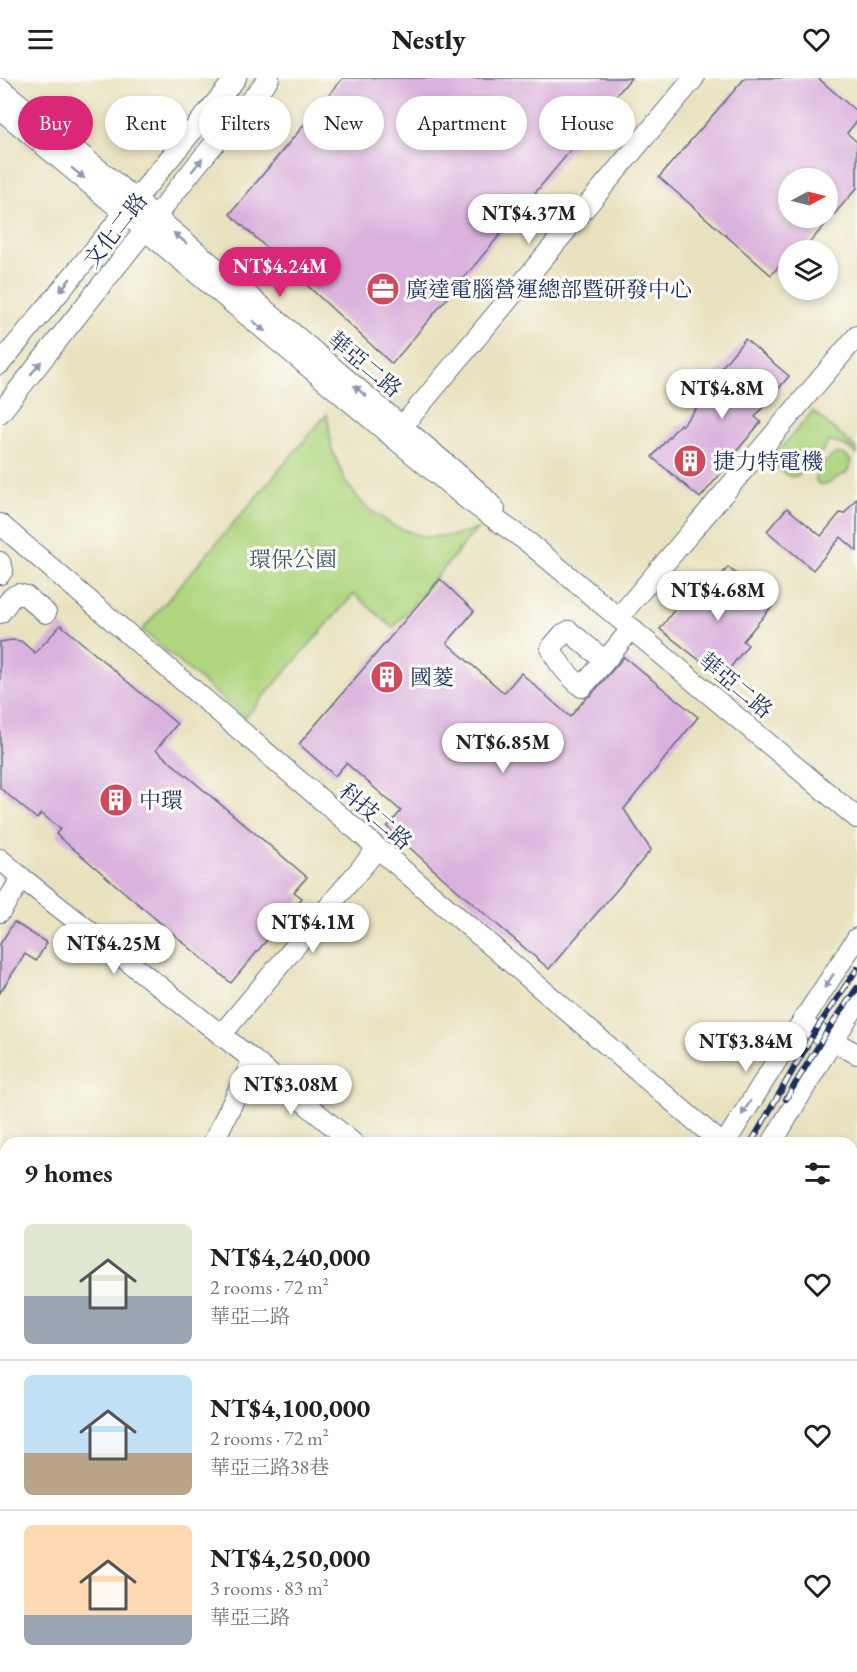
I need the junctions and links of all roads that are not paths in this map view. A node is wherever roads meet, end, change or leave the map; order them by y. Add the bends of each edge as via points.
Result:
1 (236, 78) edge
2 (269, 78) edge
3 (694, 78) edge
4 (0, 88) edge
5 (0, 109) edge
6 (131, 206) junction
7 (151, 224) junction
8 (857, 336) edge
9 (0, 364) edge
10 (0, 413) edge
11 (398, 432) junction
12 (0, 524) edge
13 (0, 562) edge
14 (0, 574) edge
15 (0, 613) edge
16 (46, 613) dead end
17 (625, 623) junction
18 (605, 661) dead end
19 (857, 818) edge
20 (377, 849) junction
21 (0, 859) edge
22 (22, 878) junction
23 (0, 912) edge
24 (857, 938) edge
25 (857, 1003) edge
26 (801, 1024) junction
27 (221, 1035) junction
28 (832, 1041) junction
29 (857, 1054) edge
30 (253, 1060) junction
31 (216, 1137) edge
32 (346, 1137) edge
33 (716, 1137) edge
34 (727, 1137) edge
35 (776, 1137) edge

1 - 6 street, 文化二路
7 -> 2 street, 文化二路
3 - 11 street
4 - 6 street, 華亞二路
5 -> 6 street, 華亞二路
6 - 7 street, 華亞二路
6 -> 9 street, 文化二路
10 -> 7 street, 文化二路
7 - 11 street, 華亞二路
8 - 17 street
11 - 17 street, 華亞二路 via 478,491 529,543
12 - 20 street, 科技二路
13 - 14 street
15 - 16 street via 18,594
17 - 18 street
17 - 19 street, 華亞二路
20 - 27 street
20 - 33 street, 科技二路
21 - 22 street
22 - 23 street
22 - 27 street
24 -> 26 street
25 - 28 street
26 - 28 street
26 -> 34 street
27 - 30 street
28 - 29 street
28 - 35 street
30 - 31 street
30 - 32 street

